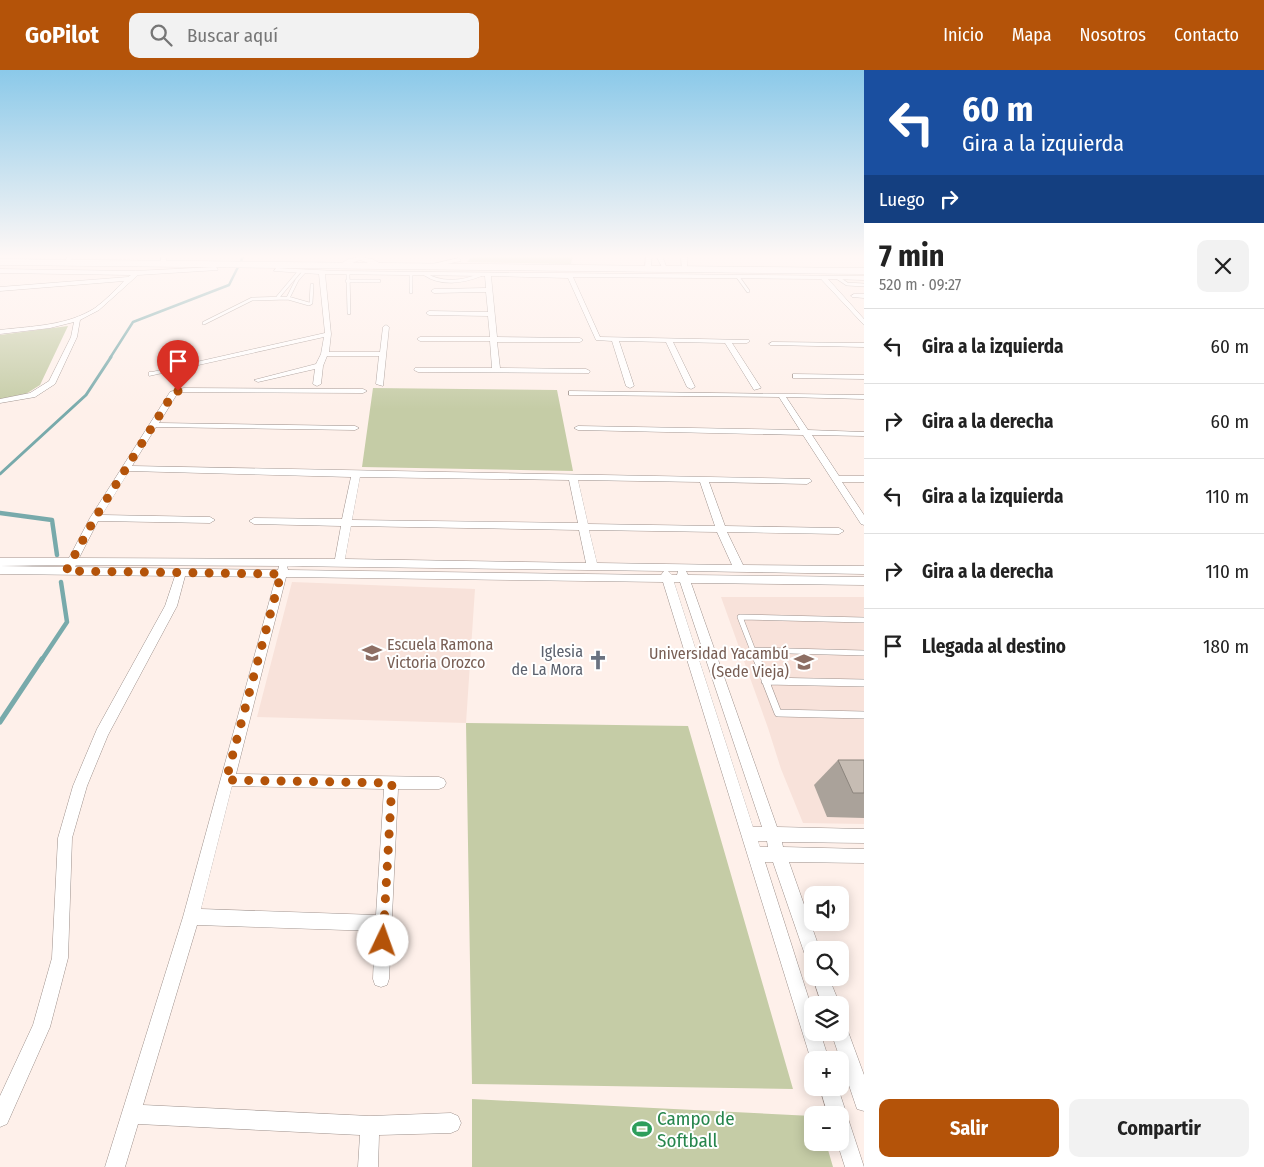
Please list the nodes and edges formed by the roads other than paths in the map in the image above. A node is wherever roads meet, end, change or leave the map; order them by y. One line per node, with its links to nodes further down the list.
1 (101, 306): 11 (street)
2 (238, 306): 12 (lane)
3 (325, 306): 16 (street)
4 (349, 306): 8 (lane)
5 (489, 306): 10 (street)
6 (583, 306): 18 (street)
7 (849, 306): 13 (street)
8 (349, 313)
9 (429, 313): 10 (street)
10 (490, 314): 19 (street)
11 (76, 320): 15 (street); 45 (street)
12 (204, 323)
13 (864, 323)
14 (386, 327): 27 (street)
15 (0, 332)
16 (328, 334): 26 (street); 32 (street)
17 (420, 339): 19 (street)
18 (615, 339): 21 (street); 38 (street)
19 (494, 340): 20 (street); 29 (street)
20 (580, 340)
21 (669, 340): 22 (street); 39 (street)
22 (727, 341): 23 (street); 40 (street)
23 (747, 341)
24 (772, 344): 25 (street)
25 (864, 345)
26 (326, 354): 27 (street); 28 (street)
27 (383, 354): 37 (street)
28 (319, 366): 35 (street); 36 (street)
29 (496, 369): 30 (street); 31 (street)
30 (418, 370)
31 (586, 371)
32 (152, 374)
33 (796, 376): 34 (street)
34 (864, 377)
35 (258, 380)
36 (317, 384)
37 (380, 384)
38 (630, 386)
39 (691, 387)
40 (757, 388)
41 (363, 391): 46 (street)
42 (572, 393): 43 (street)
43 (781, 395): 44 (street); 49 (street)
44 (864, 396)
45 (0, 401)
46 (153, 425): 47 (street); 51 (street)
47 (355, 428)
48 (578, 428): 49 (street)
49 (804, 433): 50 (street); 55 (street)
50 (864, 434)
51 (126, 468): 52 (street); 58 (street)
52 (356, 474): 53 (street); 61 (street)
53 (573, 477): 54 (street); 63 (street)
54 (703, 479): 57 (street); 64 (street)
55 (836, 479): 56 (street); 62 (street)
56 (864, 480)
57 (807, 481)
58 (95, 518): 59 (street); 69 (street)
59 (210, 520)
60 (254, 521): 61 (street)
61 (346, 522): 63 (street); 67 (street)
62 (864, 522)
63 (584, 526): 64 (street); 68 (street)
64 (721, 529): 65 (street); 71 (street)
65 (839, 531)
66 (0, 562): 69 (street)
67 (338, 562): 68 (street); 70 (street)
68 (592, 565): 75 (street)
69 (69, 567): 70 (street); 72 (street); 74 (street)
70 (283, 568): 74 (street); 75 (street); 84 (street)
71 (739, 568): 73 (street); 76 (street)
72 (0, 570)
73 (864, 570)
74 (180, 573): 101 (street)
75 (666, 574): 76 (street); 87 (street)
76 (682, 574): 77 (street); 88 (street)
77 (864, 581)
78 (864, 620): 79 (lane)
79 (753, 650): 80 (lane); 81 (lane)
80 (864, 653)
81 (765, 681): 82 (lane); 83 (lane)
82 (864, 683)
83 (864, 715)
84 (226, 780): 85 (street); 93 (street)
85 (392, 783): 86 (street); 94 (street)
86 (440, 783)
87 (748, 834): 88 (street); 90 (street)
88 (772, 834): 89 (street); 91 (street)
89 (864, 836)
90 (755, 854): 91 (street); 98 (street)
91 (779, 855): 92 (street); 95 (street)
92 (864, 856)
93 (191, 917): 94 (street); 100 (street)
94 (384, 923): 96 (street)
95 (808, 941)
96 (381, 979)
97 (843, 1041): 99 (street)
98 (817, 1051)
99 (864, 1102)
100 (132, 1114): 103 (street); 105 (street)
101 (0, 1117)
102 (451, 1123): 103 (street)
103 (370, 1126): 106 (street)
104 (849, 1149): 107 (street)
105 (115, 1167)
106 (368, 1167)
107 (855, 1167)

